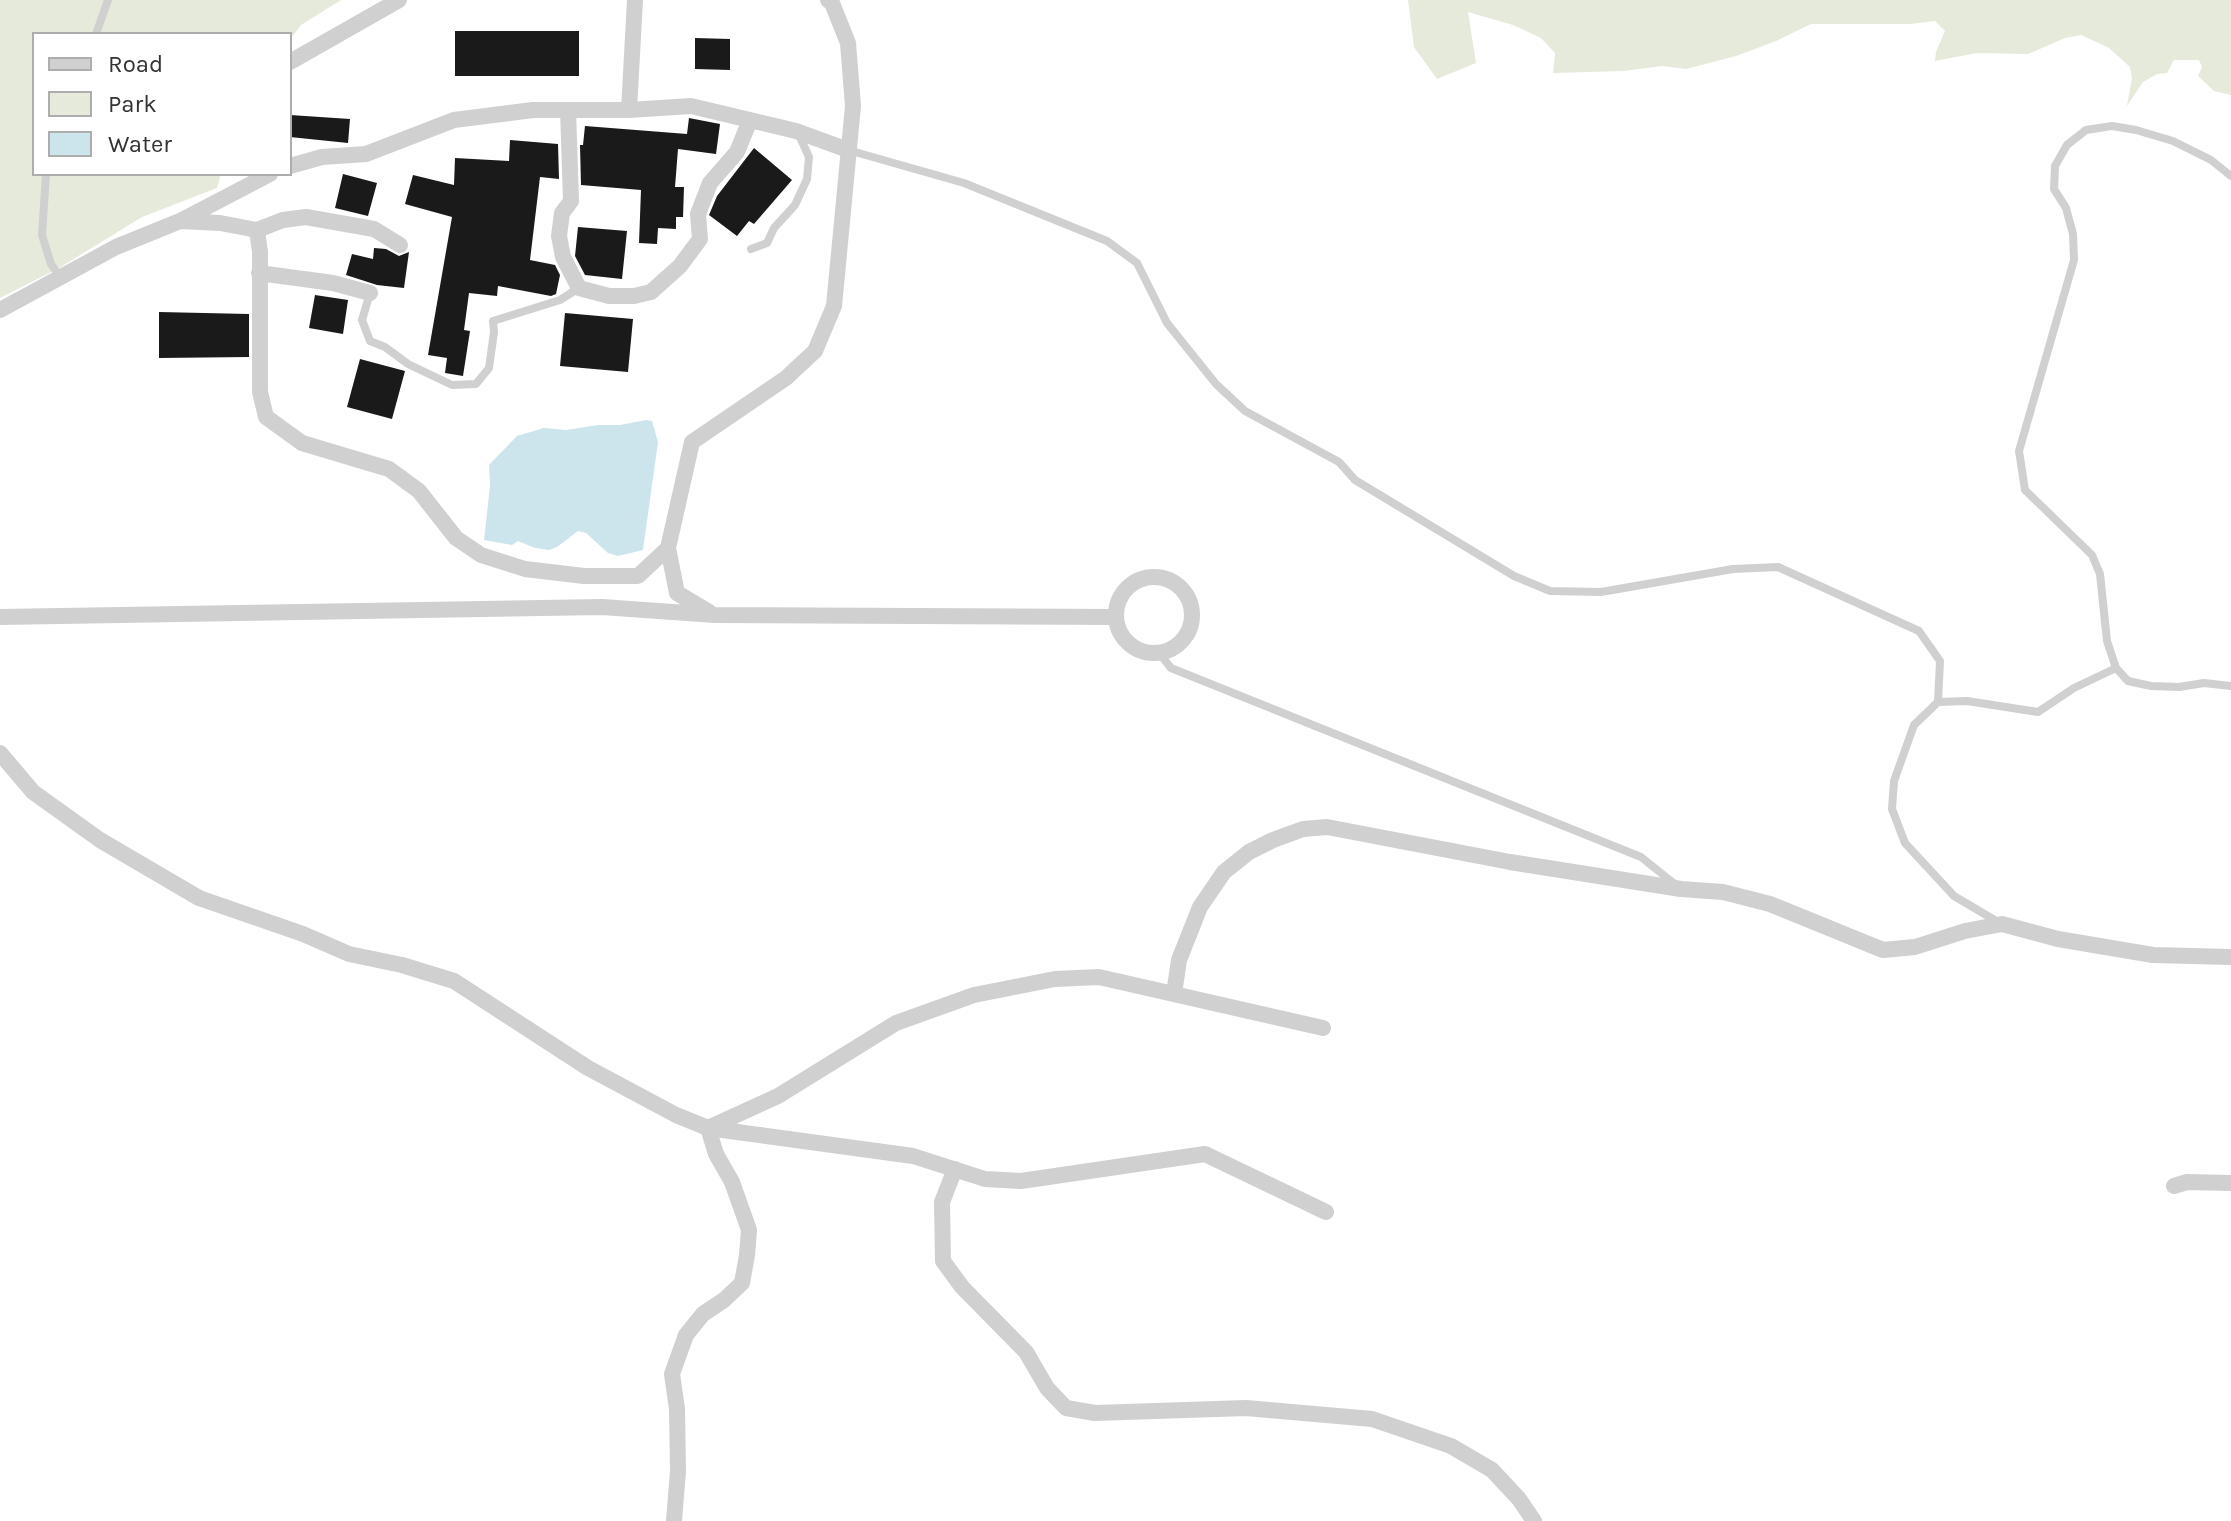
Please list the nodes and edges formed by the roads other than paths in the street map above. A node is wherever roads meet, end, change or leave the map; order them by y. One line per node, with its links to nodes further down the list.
1 (108, 0): 5 (lane)
2 (399, 0): 6 (street)
3 (635, 0): 8 (street)
4 (828, 0): 11 (street)
5 (97, 32)
6 (292, 61)
7 (568, 110): 8 (street); 12 (street); 22 (street)
8 (629, 110): 9 (street)
9 (750, 120): 10 (street); 22 (street)
10 (796, 131): 11 (street); 19 (lane)
11 (848, 150): 25 (street); 32 (lane)
12 (292, 165)
13 (46, 176): 21 (lane)
14 (2231, 176): 30 (lane)
15 (249, 178): 16 (street)
16 (180, 221): 17 (street); 21 (street)
17 (257, 230): 18 (street); 20 (street)
18 (400, 245)
19 (751, 249)
20 (259, 273): 23 (street); 25 (street)
21 (62, 278): 24 (street)
22 (579, 288): 23 (lane)
23 (370, 293)
24 (0, 310)
25 (668, 548): 26 (street)
26 (715, 615): 27 (street); 28 (street)
27 (0, 617)
28 (1116, 617): 29 (street); 29 (street)
29 (1159, 653): 34 (lane)
30 (2116, 668): 31 (lane); 32 (lane)
31 (2231, 686)
32 (1938, 702): 35 (lane)
33 (0, 753): 39 (street)
34 (1681, 889): 35 (street); 37 (street)
35 (2002, 924): 36 (street)
36 (2231, 957)
37 (1174, 994): 38 (street); 39 (street)
38 (1323, 1028)
39 (708, 1128): 40 (street); 44 (street)
40 (955, 1169): 43 (street); 45 (street)
41 (2231, 1183): 42 (street)
42 (2174, 1186)
43 (1326, 1212)
44 (674, 1521)
45 (1534, 1521)

